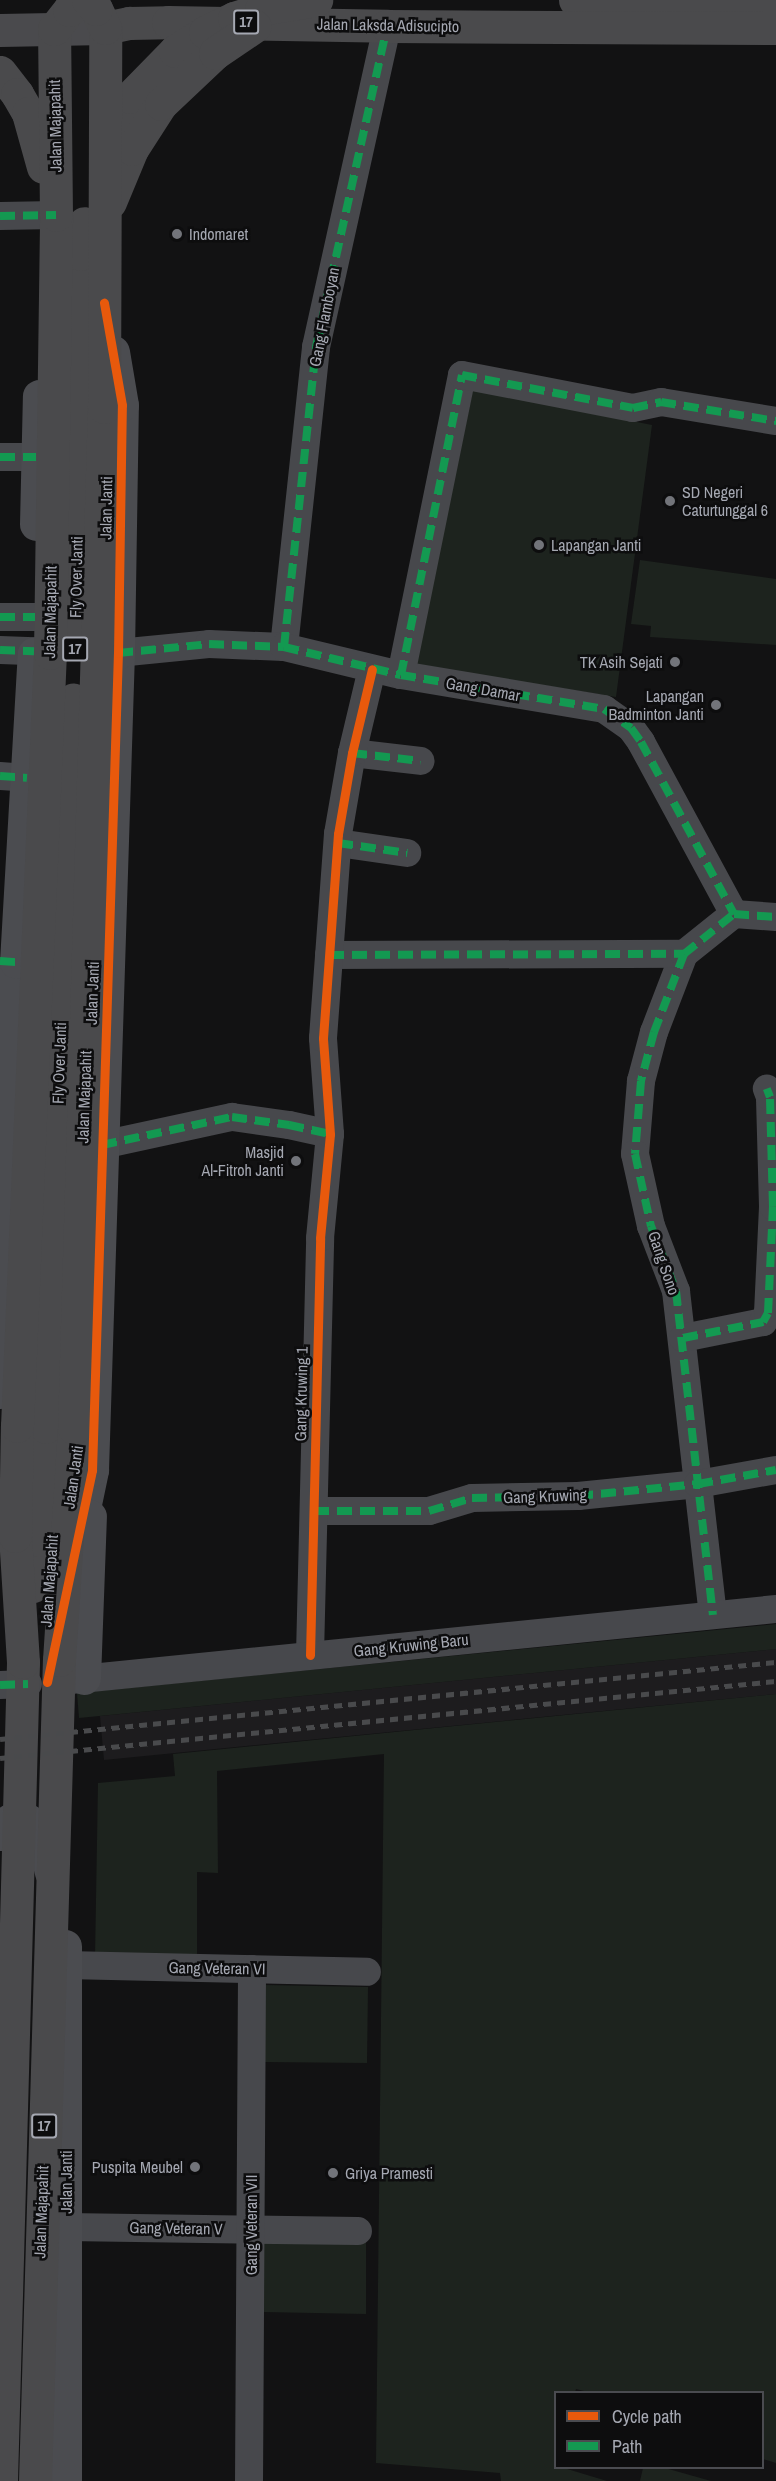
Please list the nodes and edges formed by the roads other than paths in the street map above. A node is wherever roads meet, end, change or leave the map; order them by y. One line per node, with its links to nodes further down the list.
1 (82, 0): 11 (highway)
2 (88, 0): 9 (highway)
3 (316, 0): 48 (highway, Fly Over Janti / 17)
4 (428, 0): 6 (highway)
5 (776, 1): 6 (highway, 17)
6 (579, 14): 8 (highway, Jalan Laksda Adisucipto / 17); 10 (highway, Jalan Laksda Adisucipto / 17)
7 (261, 22): 8 (highway, Jalan Laksda Adisucipto / 17); 9 (highway, Jalan Laksda Adisucipto / 17); 16 (highway, 17)
8 (387, 26): 24 (street, Gang Flamboyan)
9 (105, 28): 11 (main road, Jalan Laksda Adisucipto / 17); 16 (highway, 17)
10 (776, 28)
11 (54, 29): 12 (main road, Jalan Laksda Adisucipto); 14 (highway, Jalan Majapahit / 17)
12 (0, 30)
13 (0, 72): 14 (highway)
14 (56, 215): 15 (street); 18 (highway, Jalan Majapahit / 17)
15 (0, 216)
16 (104, 216): 17 (highway, Jalan Majapahit / 17)
17 (104, 303): 27 (street, Jalan Janti); 71 (highway, Jalan Majapahit / 17)
18 (54, 306): 21 (street); 58 (highway, Jalan Majapahit / 17)
19 (776, 421): 29 (street)
20 (0, 457): 21 (street)
21 (36, 457): 23 (street)
22 (0, 617): 23 (street)
23 (35, 617): 26 (street)
24 (284, 647): 27 (street, Gang Damar); 28 (street, Gang Damar)
25 (0, 650): 26 (street)
26 (34, 651): 32 (street)
27 (118, 653): 36 (street, Jalan Janti)
28 (372, 669): 29 (street, Gang Damar); 30 (street, Gang Kruwing 1)
29 (400, 675): 37 (street, Gang Damar)
30 (352, 753): 31 (street); 33 (street, Gang Kruwing 1)
31 (421, 761)
32 (14, 777): 35 (street)
33 (338, 843): 34 (street); 40 (street, Gang Kruwing 1)
34 (407, 853)
35 (22, 872): 36 (street); 41 (street)
36 (111, 876): 44 (street, Jalan Janti)
37 (734, 914): 38 (street); 39 (street)
38 (776, 917)
39 (684, 954): 40 (street); 46 (street, Gang Sono)
40 (329, 955): 43 (street, Gang Kruwing 1)
41 (8, 961): 45 (street)
42 (767, 1089): 46 (street)
43 (330, 1134): 44 (street); 54 (street, Gang Kruwing 1)
44 (102, 1146): 49 (street, Jalan Janti)
45 (4, 1152): 47 (street)
46 (683, 1338): 52 (street, Gang Sono)
47 (0, 1392)
48 (45, 1427): 58 (highway, Jalan Majapahit / 17)
49 (92, 1470): 51 (street); 58 (street, Jalan Janti); 59 (street)
50 (776, 1470): 52 (street, Gang Kruwing)
51 (0, 1476)
52 (698, 1484): 54 (street, Gang Kruwing); 56 (street, Gang Sono)
53 (0, 1486): 58 (street)
54 (314, 1510): 57 (street, Gang Kruwing 1)
55 (776, 1609): 56 (street, Gang Kruwing Baru)
56 (713, 1615): 57 (street, Gang Kruwing Baru)
57 (310, 1655): 59 (street, Gang Kruwing Baru)
58 (25, 1678): 59 (street, Gang Kruwing Baru); 70 (highway, Jalan Majapahit / 17)
59 (84, 1678)
60 (0, 1834): 62 (street, Jalan Janti)
61 (0, 1944): 62 (street)
62 (66, 1965): 63 (street, Gang Veteran VI); 65 (street, Jalan Janti)
63 (252, 1969): 64 (street, Gang Veteran VI); 66 (street, Gang Veteran VII)
64 (368, 1972)
65 (66, 2227): 66 (street, Gang Veteran V); 69 (street, Jalan Janti)
66 (251, 2230): 67 (street, Gang Veteran V); 72 (street, Gang Veteran VII)
67 (358, 2231)
68 (0, 2461): 69 (street)
69 (65, 2471)
70 (1, 2481)
71 (35, 2481)
72 (249, 2481)

